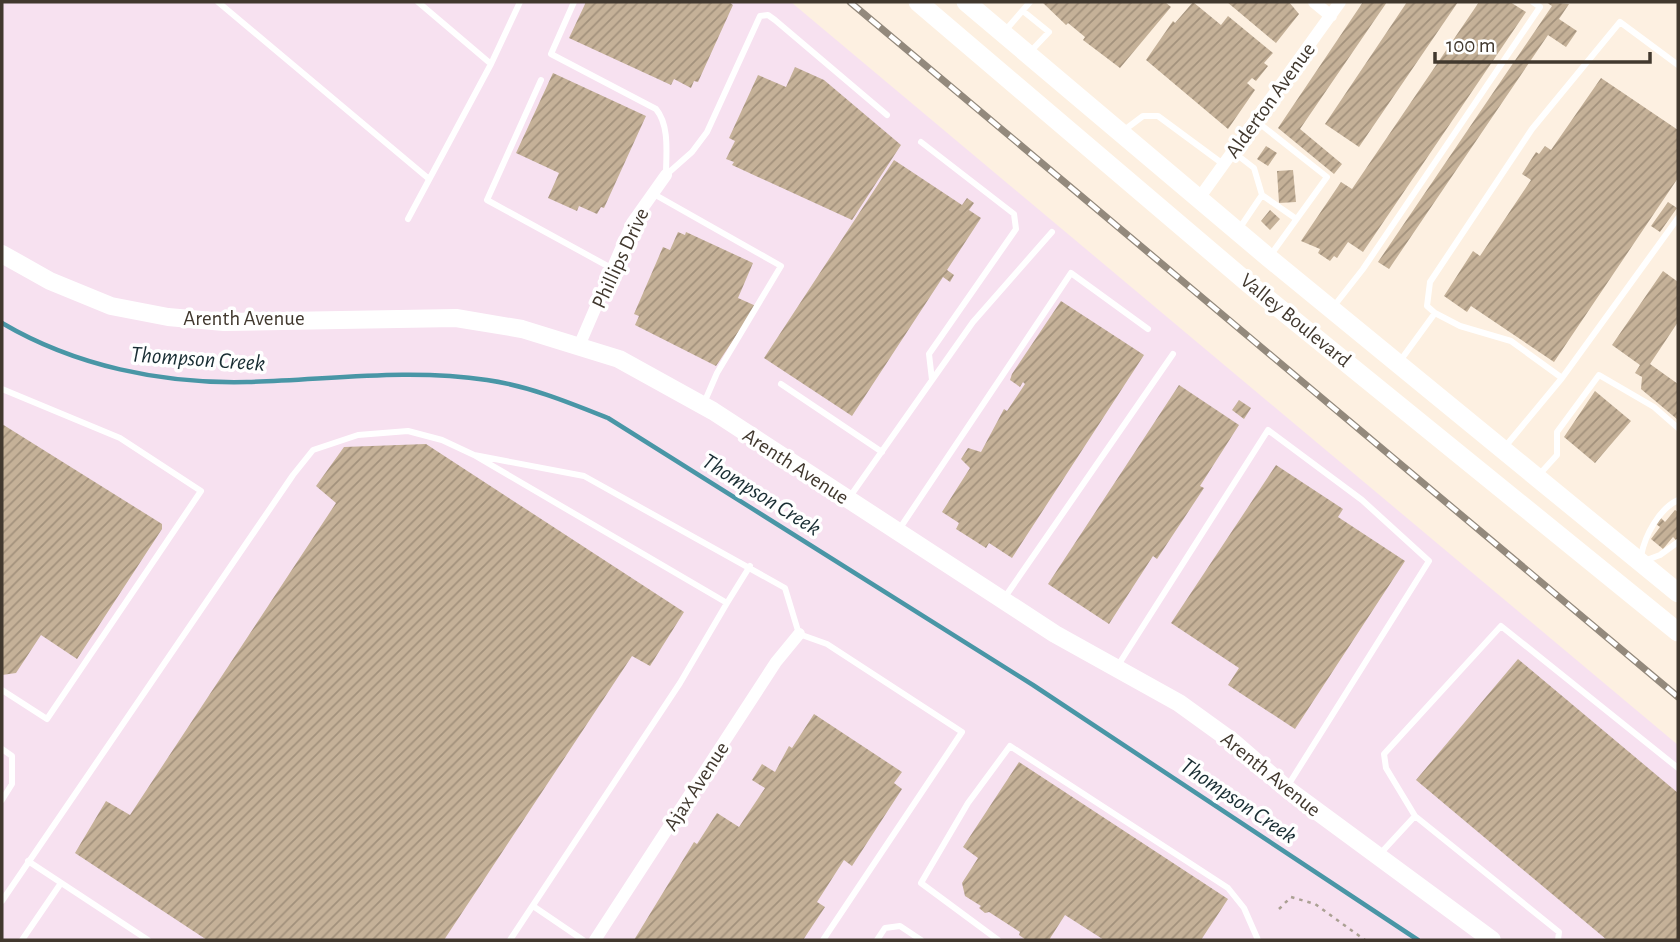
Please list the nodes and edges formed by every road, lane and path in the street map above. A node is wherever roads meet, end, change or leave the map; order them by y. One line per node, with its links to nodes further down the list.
1 (218, 2): 25 (lane)
2 (418, 2): 15 (lane)
3 (520, 2): 15 (lane)
4 (574, 2): 24 (lane)
5 (918, 2): 32 (main road, Valley Boulevard)
6 (966, 2): 13 (main road, Valley Boulevard)
7 (1030, 2): 11 (lane)
8 (1314, 2): 12 (street)
9 (1340, 2): 12 (street, Alderton Avenue)
10 (1533, 2): 38 (lane)
11 (1023, 11): 13 (lane); 14 (lane)
12 (1331, 16): 19 (street, Alderton Avenue)
13 (1003, 33): 14 (main road, Valley Boulevard)
14 (1027, 55): 20 (main road, Valley Boulevard)
15 (491, 64): 25 (lane)
16 (1678, 65): 39 (lane)
17 (541, 80): 37 (lane)
18 (887, 114): 24 (lane)
19 (1255, 121): 22 (street, Alderton Avenue); 29 (lane)
20 (1122, 132): 23 (lane); 28 (main road, Valley Boulevard)
21 (921, 142): 45 (lane)
22 (1233, 151): 23 (street, Alderton Avenue); 27 (lane)
23 (1223, 164): 28 (street, Alderton Avenue)
24 (667, 175): 26 (street, Phillips Drive)
25 (429, 179): 31 (lane)
26 (652, 193): 37 (street, Phillips Drive); 48 (lane)
27 (1262, 195): 29 (lane); 33 (lane)
28 (1200, 197): 32 (main road); 33 (main road, Valley Boulevard)
29 (1295, 218): 36 (lane)
30 (1678, 218): 44 (lane)
31 (408, 219)
32 (1180, 222): 63 (main road, Valley Boulevard)
33 (1238, 230): 36 (main road, Valley Boulevard)
34 (1052, 232): 45 (lane)
35 (2, 254): 41 (street, Arenth Avenue)
36 (1269, 258): 38 (main road, Valley Boulevard)
37 (613, 268): 41 (street, Phillips Drive)
38 (1332, 308): 43 (main road, Valley Boulevard)
39 (1435, 313): 43 (lane); 44 (lane)
40 (1148, 329): 56 (lane)
41 (579, 346): 48 (street, Arenth Avenue)
42 (1172, 354): 61 (lane)
43 (1399, 362): 50 (main road, Valley Boulevard)
44 (1562, 378): 50 (lane)
45 (932, 380): 51 (lane)
46 (781, 384): 51 (lane)
47 (2, 389): 66 (lane)
48 (703, 405): 54 (street, Arenth Avenue)
49 (1678, 428): 53 (lane)
50 (1503, 450): 53 (main road, Valley Boulevard)
51 (882, 452): 54 (lane)
52 (474, 455): 59 (lane); 62 (lane); 73 (lane)
53 (1537, 478): 58 (main road, Valley Boulevard)
54 (848, 500): 56 (street, Arenth Avenue)
55 (1678, 500): 58 (lane)
56 (897, 532): 61 (street, Arenth Avenue)
57 (1678, 542): 58 (lane)
58 (1640, 562): 60 (main road, Valley Boulevard)
59 (750, 566): 62 (lane); 64 (lane)
60 (1678, 593)
61 (1002, 601): 65 (street, Arenth Avenue)
62 (727, 603): 76 (lane)
63 (1678, 632)
64 (799, 634): 82 (street, Ajax Avenue); 83 (lane)
65 (1116, 668): 69 (street, Arenth Avenue); 69 (lane)
66 (2, 690)
67 (2, 749): 70 (lane)
68 (1678, 768): 71 (lane)
69 (1287, 789): 72 (street, Arenth Avenue)
70 (2, 800)
71 (1415, 816): 72 (lane); 90 (lane)
72 (1378, 856): 89 (street, Arenth Avenue)
73 (29, 861): 74 (lane); 75 (lane)
74 (61, 883): 78 (lane); 79 (lane)
75 (2, 901)
76 (533, 906): 80 (lane); 81 (lane)
77 (1279, 909): 88 (path)
78 (22, 940)
79 (148, 940)
80 (510, 940)
81 (583, 940)
82 (595, 940)
83 (823, 940)
84 (877, 940): 85 (lane)
85 (920, 940)
86 (998, 940): 87 (lane)
87 (1258, 940)
88 (1366, 940)
89 (1492, 940)
90 (1558, 940)

